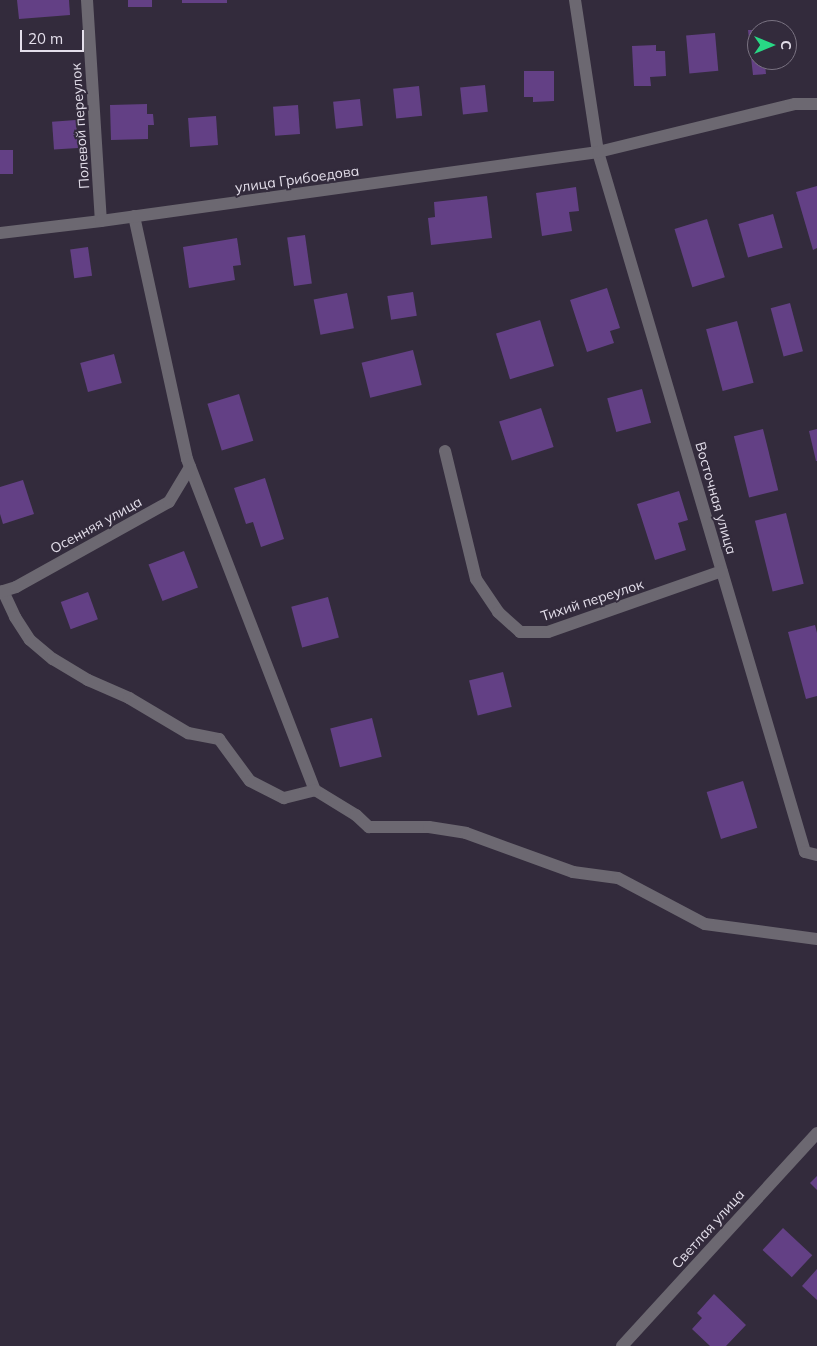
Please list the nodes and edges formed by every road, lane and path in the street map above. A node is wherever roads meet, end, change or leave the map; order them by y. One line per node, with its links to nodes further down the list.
1 (87, 0): 6 (street, Полевой переулок)
2 (576, 0): 4 (street, Восточная улица)
3 (817, 104): 4 (street, улица Грибоедова)
4 (598, 152): 5 (street, улица Грибоедова); 10 (street, Восточная улица)
5 (134, 216): 6 (street, улица Грибоедова); 9 (street)
6 (101, 221): 7 (street, улица Грибоедова)
7 (0, 233)
8 (444, 451): 10 (street, Тихий переулок)
9 (190, 467): 11 (street, Осенняя улица); 12 (street)
10 (722, 571): 13 (street, Восточная улица)
11 (2, 591): 12 (street)
12 (315, 790): 14 (street)
13 (811, 854)
14 (817, 939)
15 (817, 1133): 16 (street, Светлая улица)
16 (622, 1346)

